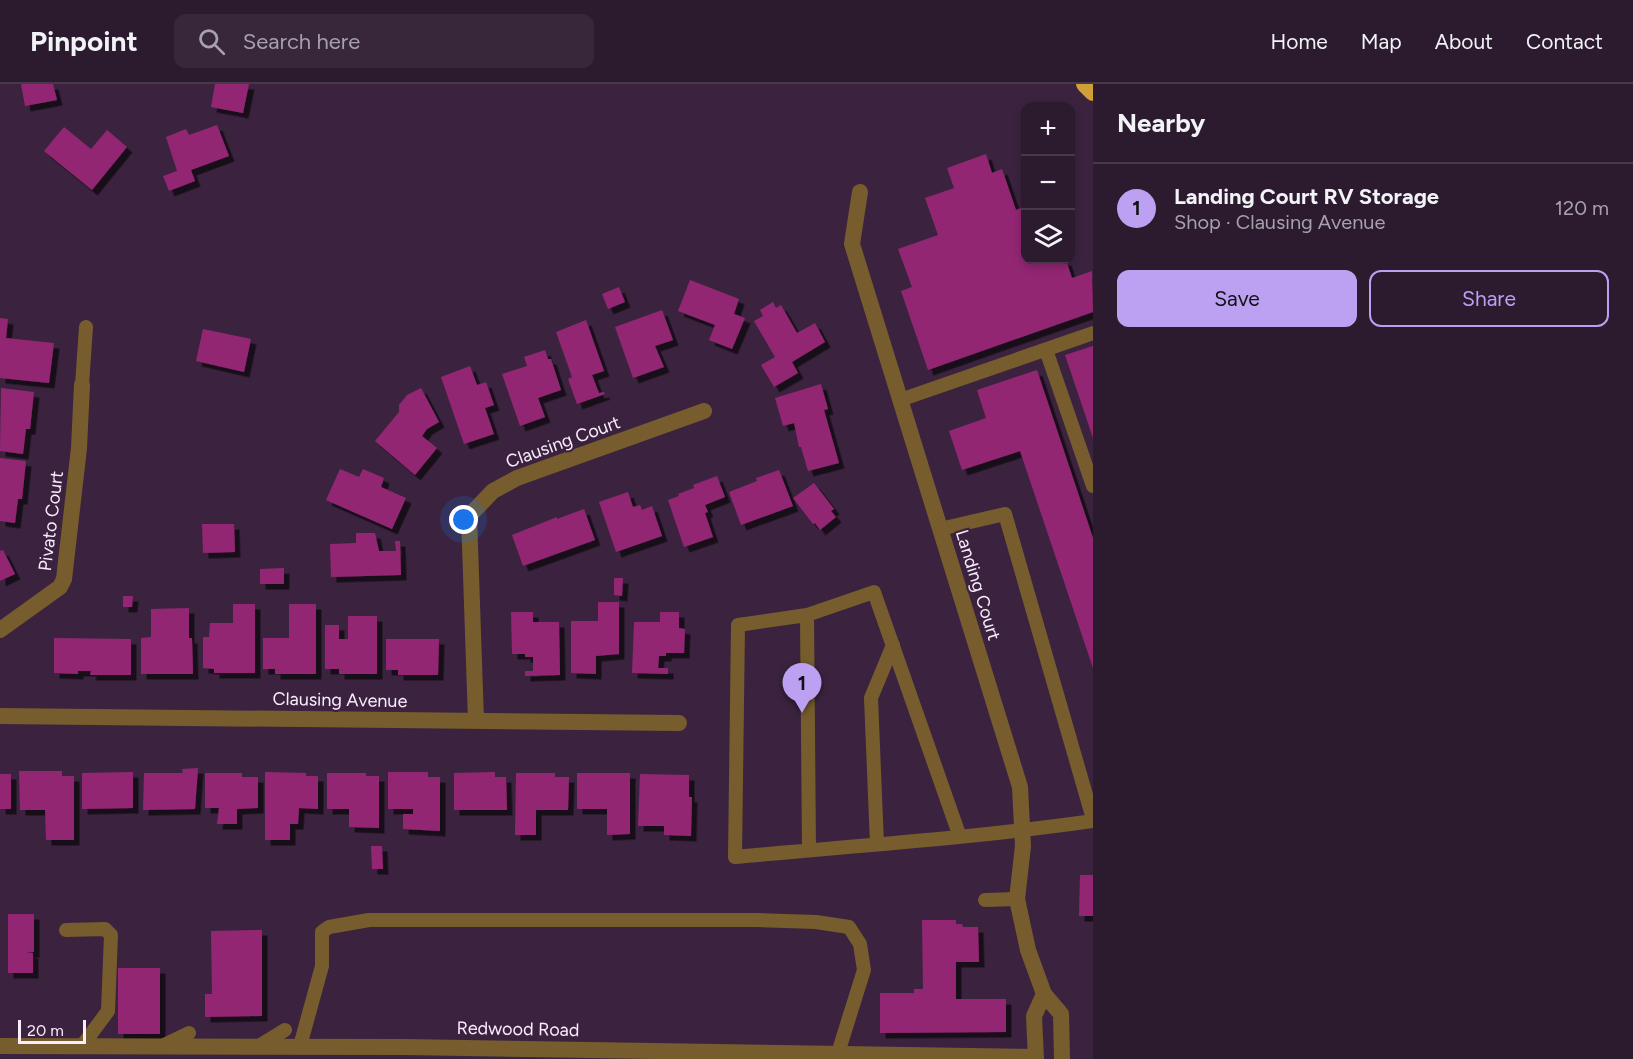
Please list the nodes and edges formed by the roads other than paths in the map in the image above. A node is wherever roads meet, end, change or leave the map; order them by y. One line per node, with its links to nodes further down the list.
1 (1085, 84): 2 (highway)
2 (1093, 92)
3 (860, 192): 8 (street, Landing Court)
4 (86, 327): 7 (lane)
5 (1093, 333): 6 (lane)
6 (1046, 350): 8 (lane); 10 (lane)
7 (82, 385): 13 (street, Pivato Court)
8 (900, 400): 11 (street, Landing Court)
9 (704, 411): 16 (street, Clausing Court)
10 (1093, 486)
11 (940, 529): 18 (lane); 19 (street, Landing Court)
12 (807, 615): 14 (lane); 22 (lane); 22 (lane)
13 (0, 630)
14 (893, 645): 20 (lane); 21 (lane)
15 (0, 716): 16 (street, Clausing Avenue)
16 (476, 721): 17 (street, Clausing Avenue)
17 (679, 723)
18 (1093, 820): 19 (lane)
19 (1022, 831): 20 (lane); 23 (street, Landing Court)
20 (960, 837): 21 (lane)
21 (877, 844): 22 (lane)
22 (809, 850)
23 (1017, 899): 24 (lane); 26 (street, Landing Court)
24 (985, 900)
25 (66, 930): 30 (lane)
26 (1044, 994): 35 (street); 36 (street, Landing Court)
27 (285, 1030): 32 (lane)
28 (189, 1034): 31 (lane)
29 (0, 1046): 30 (street, Redwood Road)
30 (82, 1046): 31 (street, Redwood Road)
31 (162, 1046): 32 (street, Redwood Road)
32 (259, 1046): 33 (street, Redwood Road)
33 (300, 1046): 34 (street, Redwood Road); 34 (lane)
34 (838, 1053): 35 (street, Redwood Road)
35 (1036, 1058)
36 (1062, 1059)

